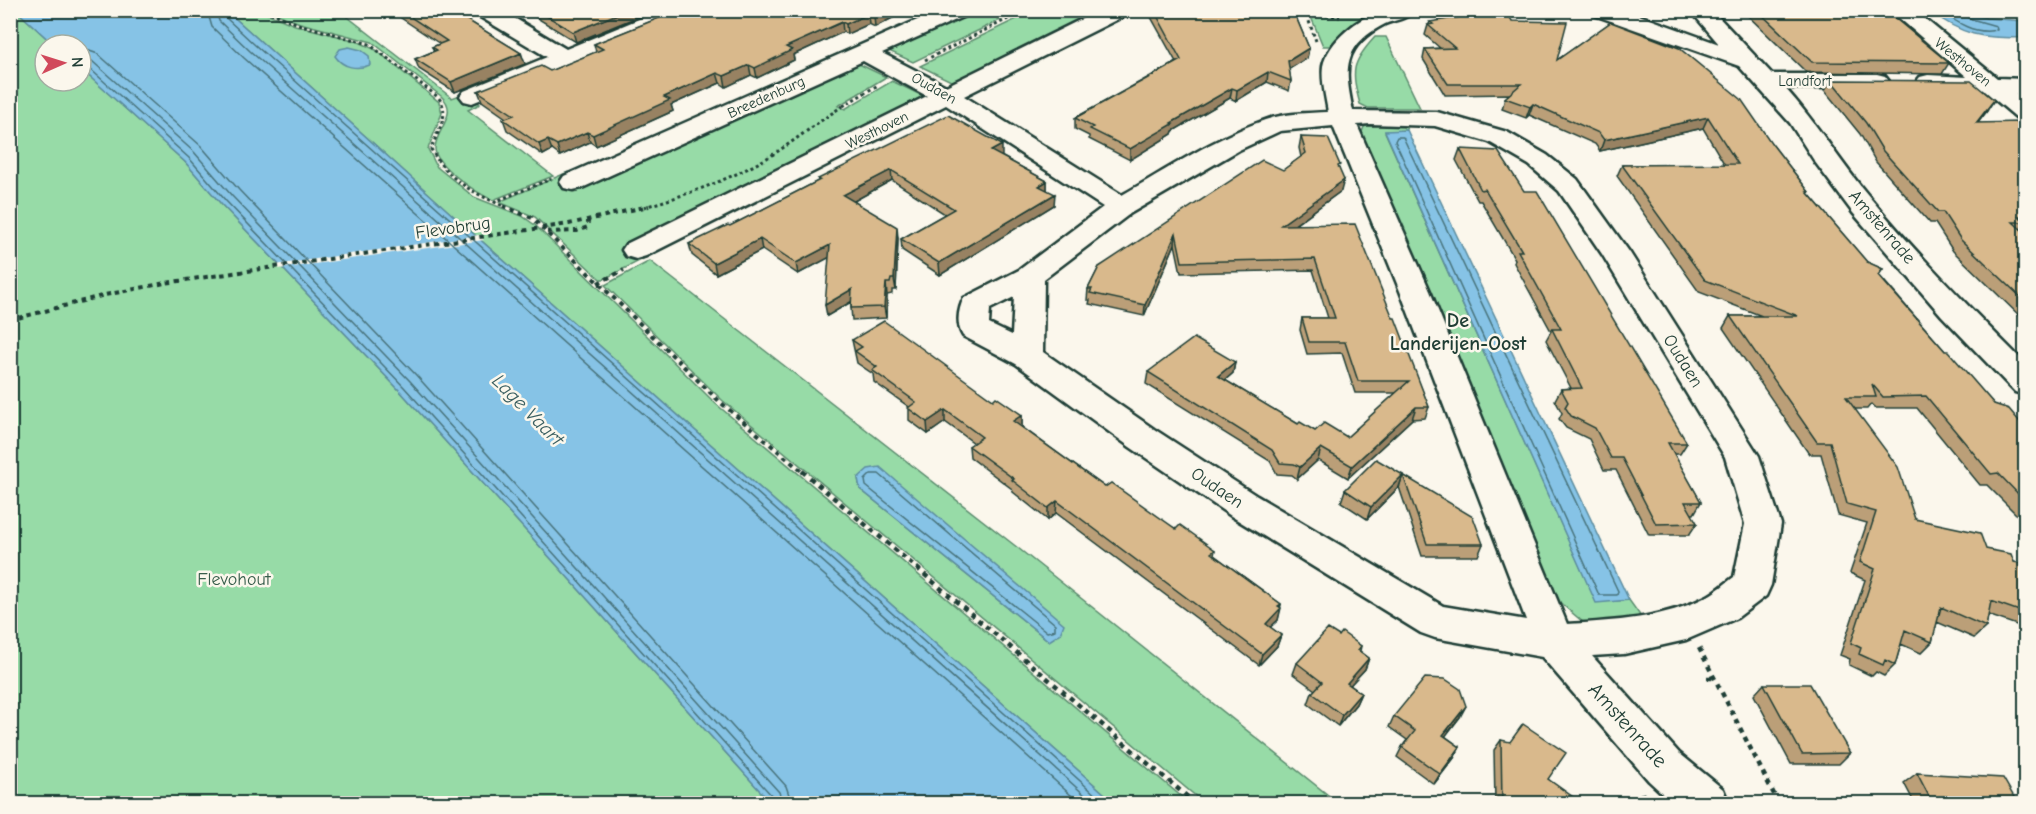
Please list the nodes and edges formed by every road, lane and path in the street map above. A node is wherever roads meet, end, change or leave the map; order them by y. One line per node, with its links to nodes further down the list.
1 (276, 10): 11 (path)
2 (485, 10): 13 (street)
3 (681, 10): 13 (street)
4 (959, 10): 12 (street, Breedenburg)
5 (1026, 10): 14 (path)
6 (1118, 10): 19 (street, Westhoven)
7 (1404, 10): 22 (street)
8 (1602, 10): 15 (street, Amstenrade)
9 (1700, 10): 15 (street, Amstenrade)
10 (1900, 10): 17 (street, Westhoven)
11 (267, 12): 24 (path)
12 (865, 53): 19 (street, Oudaen); 23 (street, Breedenburg)
13 (565, 58): 20 (street)
14 (917, 64)
15 (1756, 72): 17 (street, Landfort); 32 (street, Amstenrade)
16 (886, 81): 26 (path, Flevobrug, bridge)
17 (1988, 82): 18 (street, Landfort); 21 (street, Westhoven)
18 (2025, 86)
19 (948, 95): 25 (street, Oudaen); 28 (street, Westhoven)
20 (472, 96)
21 (2025, 113)
22 (1342, 119): 25 (street, Oudaen); 33 (street, Oudaen); 34 (street)
23 (569, 177): 24 (path)
24 (493, 202): 27 (path)
25 (1121, 207): 29 (street, Oudaen)
26 (589, 222): 27 (path); 30 (path, Flevobrug, bridge)
27 (547, 232): 39 (path)
28 (636, 250)
29 (1029, 276): 31 (street); 31 (street, Oudaen)
30 (10, 320)
31 (1027, 356): 34 (street, Oudaen)
32 (2025, 384)
33 (1686, 623): 34 (street, Oudaen); 36 (path)
34 (1554, 642): 40 (street, Amstenrade)
35 (1707, 678): 36 (path)
36 (1715, 678): 38 (path)
37 (1770, 803): 38 (path)
38 (1779, 803)
39 (1196, 804)
40 (1707, 804)

